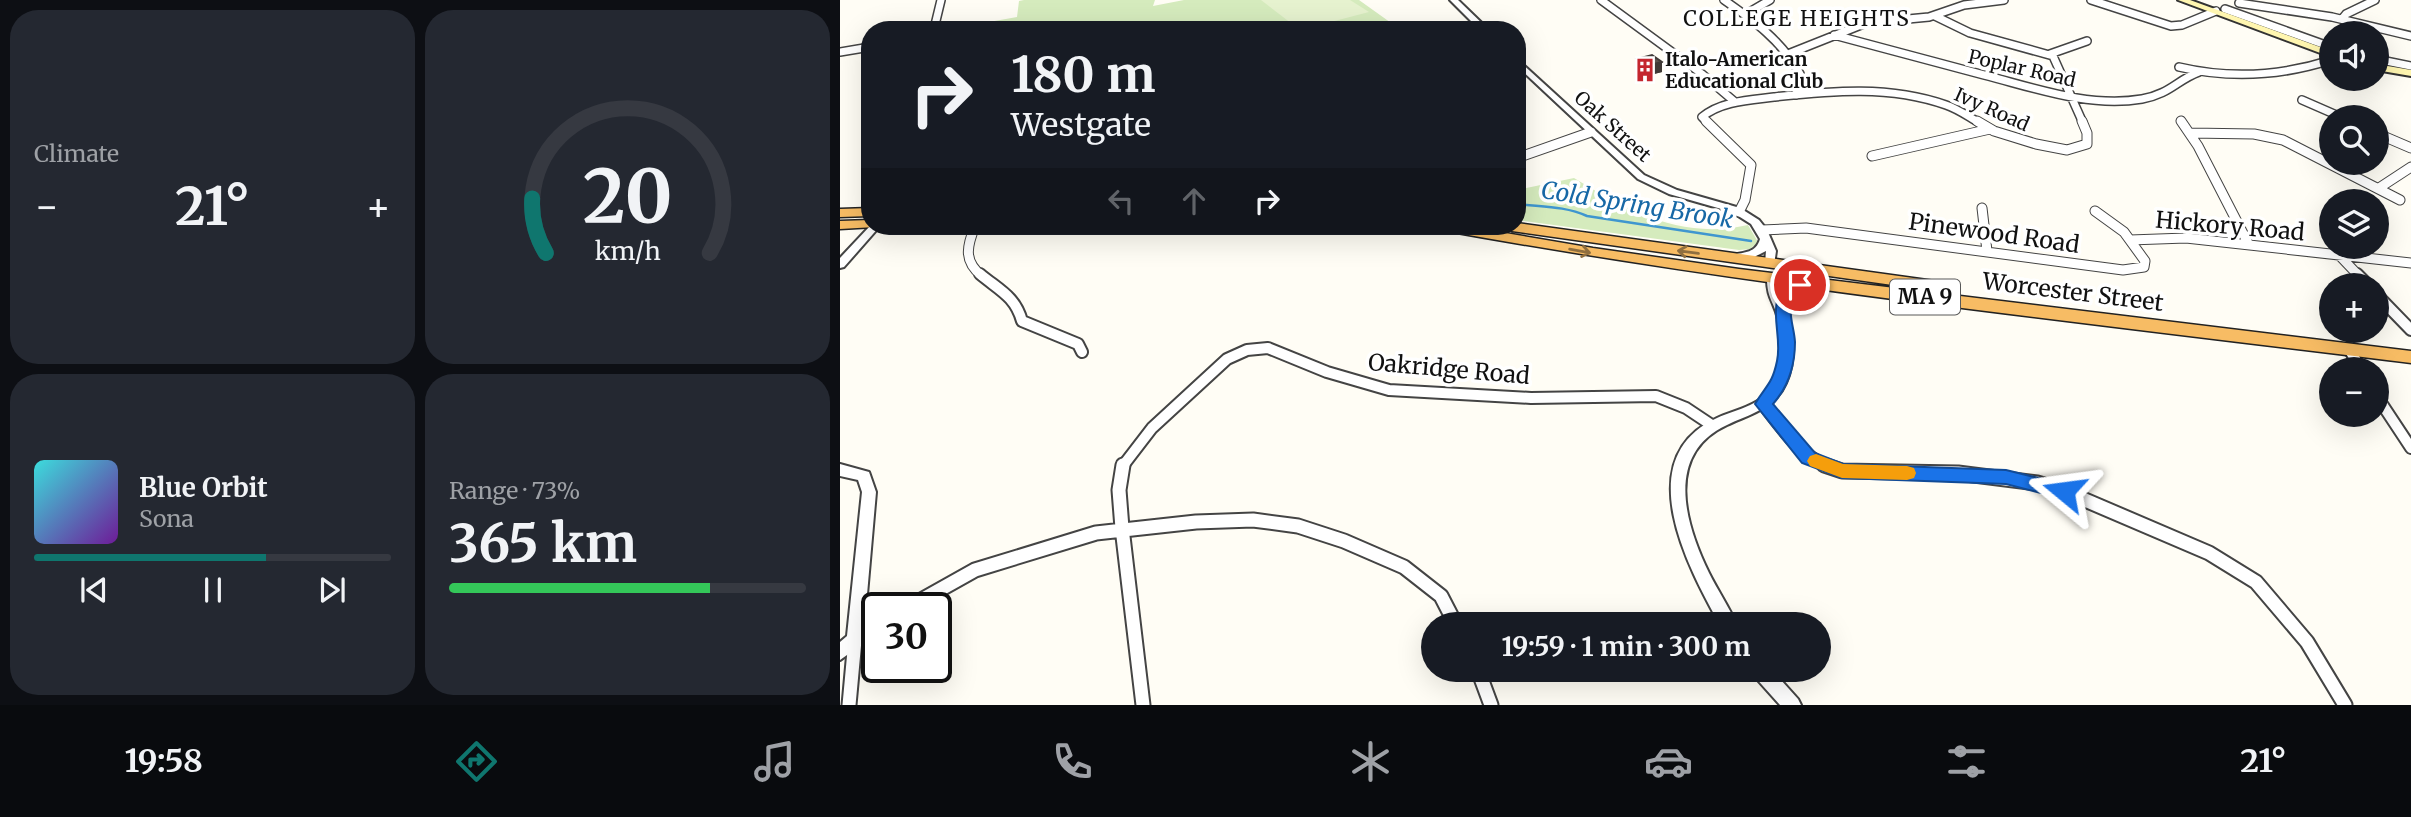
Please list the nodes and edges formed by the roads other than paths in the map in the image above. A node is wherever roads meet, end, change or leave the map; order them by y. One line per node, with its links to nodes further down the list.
1 (941, 0): 15 (street)
2 (1454, 0): 16 (street)
3 (1601, 0): 37 (street)
4 (1724, 0): 12 (street)
5 (1770, 0): 12 (street)
6 (2004, 0): 13 (street)
7 (2091, 0): 11 (street)
8 (2182, 0): 11 (main road)
9 (2375, 0): 14 (street)
10 (2241, 1): 11 (street); 14 (street)
11 (2220, 11): 20 (street); 22 (main road)
12 (1746, 15): 24 (street)
13 (1935, 16): 17 (street); 25 (street)
14 (2342, 19): 18 (street)
15 (936, 21)
16 (1476, 21)
17 (1834, 35): 24 (street); 35 (street, Poplar Road)
18 (2411, 36)
19 (2087, 41): 25 (street)
20 (2319, 43)
21 (861, 48): 23 (street)
22 (2319, 49)
23 (840, 52)
24 (1788, 54): 34 (street)
25 (2050, 54): 35 (street, Ivy Road)
26 (2389, 62): 28 (street)
27 (2319, 63): 32 (street)
28 (2411, 66)
29 (2179, 67): 32 (street)
30 (2389, 69): 33 (main road)
31 (1526, 70): 41 (street, Oak Street)
32 (2199, 72): 35 (street, Poplar Road)
33 (2411, 73)
34 (1796, 95): 37 (street, Ivy Road); 40 (street, Ivy Road)
35 (2071, 97): 40 (street, Ivy Road)
36 (2302, 100): 38 (street)
37 (1735, 102): 52 (street, Ivy Road)
38 (2319, 107)
39 (2181, 121): 42 (street)
40 (1990, 129): 46 (street)
41 (1591, 132): 45 (street); 52 (street, Oak Street)
42 (2191, 133): 48 (street); 62 (street)
43 (2389, 139): 44 (street)
44 (2411, 148)
45 (1526, 155)
46 (1872, 156)
47 (2411, 167): 48 (street)
48 (2379, 188): 49 (street)
49 (2400, 200)
50 (1982, 208): 63 (street)
51 (2095, 211): 61 (street, Pinewood Road)
52 (1739, 212): 60 (street, Oak Street)
53 (861, 214): 54 (highway)
54 (840, 217): 55 (highway)
55 (861, 222)
56 (1526, 230): 68 (highway, Worcester Street / MA 9, one-way to 56)
57 (867, 235): 69 (street)
58 (971, 235): 78 (street)
59 (1491, 235): 68 (highway, Worcester Street / MA 9, one-way to 68)
60 (1763, 235): 63 (street, Pinewood Road); 68 (street); 70 (street)
61 (2130, 240): 62 (street, Hickory Road); 63 (street, Pinewood Road)
62 (2249, 245): 64 (street, Hickory Road)
63 (1987, 251)
64 (2319, 253)
65 (2343, 259): 71 (street)
66 (2375, 259): 67 (street, Hickory Road)
67 (2411, 263)
68 (1725, 264): 70 (highway, Worcester Street / MA 9)
69 (840, 265)
70 (1772, 270): 72 (highway, Worcester Street / MA 9); 74 (street)
71 (2356, 273)
72 (1821, 277): 74 (street); 76 (highway, Worcester Street / MA 9); 77 (highway, Worcester Street / MA 9)
73 (2389, 307): 75 (street)
74 (1783, 314): 81 (street)
75 (2411, 330)
76 (2411, 347)
77 (2349, 349): 79 (street); 80 (highway, Worcester Street / MA 9)
78 (1083, 352)
79 (2354, 357)
80 (2411, 357)
81 (1763, 404): 83 (street); 99 (street)
82 (2389, 415): 84 (street)
83 (1713, 426): 86 (street, Oakridge Road); 89 (street)
84 (2411, 448)
85 (840, 470): 91 (street)
86 (1122, 528): 87 (street); 88 (street); 96 (street, Oakridge Road)
87 (936, 592)
88 (1449, 612)
89 (1722, 612)
90 (861, 636): 91 (street)
91 (855, 640): 92 (street); 95 (street)
92 (840, 652)
93 (1483, 682): 97 (street)
94 (1771, 682): 98 (street)
95 (849, 705)
96 (1143, 705)
97 (1492, 705)
98 (1792, 705)
99 (2345, 705)

